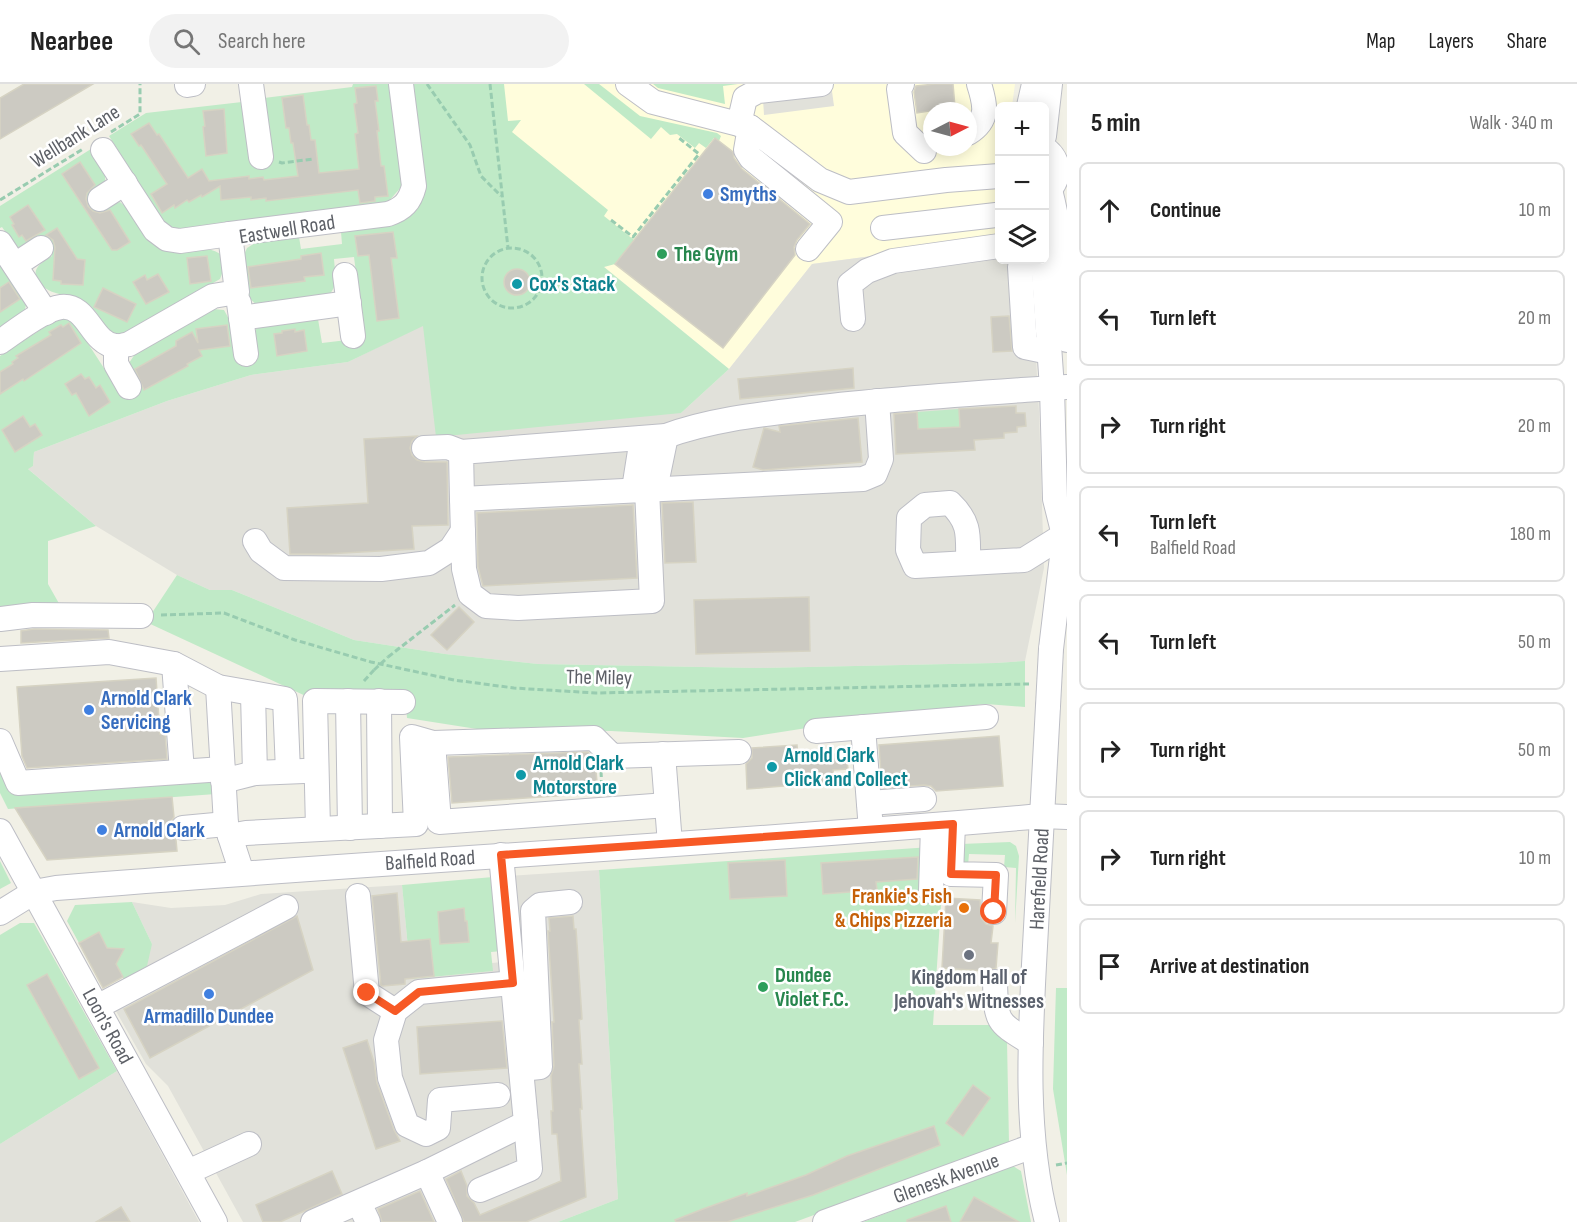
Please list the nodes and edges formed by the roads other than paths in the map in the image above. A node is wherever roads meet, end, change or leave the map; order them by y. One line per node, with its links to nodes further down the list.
1 (193, 84): 10 (street)
2 (251, 84): 19 (street)
3 (401, 84): 31 (street, Eastwell Road)
4 (628, 84): 13 (street)
5 (821, 84): 13 (street)
6 (902, 84): 16 (street)
7 (979, 84): 14 (street)
8 (1034, 84): 11 (street)
9 (1050, 84): 12 (street)
10 (187, 85)
11 (1030, 102)
12 (1048, 102)
13 (745, 125): 20 (street); 22 (street)
14 (977, 127)
15 (101, 142): 24 (street)
16 (923, 142)
17 (1049, 153): 25 (street, Harefield Road)
18 (931, 156): 23 (street)
19 (261, 157)
20 (790, 158): 22 (street); 23 (street)
21 (995, 176): 23 (street)
22 (776, 179): 35 (street)
23 (937, 181): 29 (street)
24 (125, 183): 27 (street); 31 (street)
25 (1049, 189)
26 (1049, 197): 48 (street, Harefield Road)
27 (100, 199)
28 (995, 214): 29 (street)
29 (951, 220): 30 (street)
30 (883, 228)
31 (230, 234): 40 (street, Eastwell Road)
32 (0, 243): 38 (street)
33 (995, 247): 44 (street)
34 (41, 248): 38 (street)
35 (808, 249)
36 (1027, 264): 48 (street)
37 (1044, 264): 48 (street, Harefield Road)
38 (15, 266): 42 (street)
39 (345, 275): 41 (street)
40 (237, 292): 43 (street, Eastwell Road); 47 (street)
41 (349, 303): 43 (street); 45 (street)
42 (46, 313): 46 (street); 47 (street)
43 (241, 318): 49 (street, Eastwell Road)
44 (853, 319)
45 (353, 336)
46 (0, 342)
47 (116, 346): 50 (street)
48 (1058, 346): 51 (street, Harefield Road)
49 (246, 354)
50 (129, 387)
51 (1059, 387): 52 (street); 58 (street, Harefield Road)
52 (877, 401): 53 (street); 56 (street)
53 (654, 437): 55 (street); 56 (street)
54 (424, 448): 55 (street)
55 (461, 452): 57 (street)
56 (645, 489): 57 (street); 59 (street)
57 (462, 499): 59 (street)
58 (1066, 529): 61 (street); 86 (street, Harefield Road, bridge)
59 (463, 531): 60 (street)
60 (255, 541)
61 (968, 563)
62 (141, 616): 63 (street)
63 (0, 619)
64 (0, 659): 65 (street)
65 (174, 664): 66 (street); 79 (street)
66 (218, 687): 67 (street); 82 (street)
67 (253, 693): 80 (street); 81 (street)
68 (348, 701): 69 (street); 78 (street); 92 (street)
69 (379, 701): 70 (street); 90 (street)
70 (403, 702)
71 (986, 717): 72 (street)
72 (863, 727): 73 (street); 84 (street)
73 (816, 731)
74 (0, 741): 79 (street)
75 (433, 743): 77 (street); 88 (street); 90 (street)
76 (739, 752): 77 (street)
77 (663, 754): 85 (street)
78 (316, 770): 80 (street); 93 (street)
79 (182, 771): 82 (street)
80 (288, 771): 81 (street)
81 (255, 773): 82 (street)
82 (223, 775): 94 (street)
83 (924, 799): 84 (street)
84 (869, 803): 95 (street)
85 (667, 805): 88 (street); 97 (street)
86 (1042, 816): 87 (street, Balfield Road); 89 (street, Balfield Road); 112 (street, Harefield Road)
87 (1067, 817)
88 (469, 820): 99 (street)
89 (943, 825): 95 (street, Balfield Road); 101 (street); 106 (street)
90 (380, 826): 92 (street)
91 (183, 828): 94 (street)
92 (350, 828): 93 (street)
93 (318, 829): 94 (street)
94 (228, 830): 100 (street)
95 (871, 830): 97 (street, Balfield Road)
96 (0, 831): 102 (street, Loon's Road)
97 (670, 844): 98 (street, Balfield Road)
98 (501, 855): 99 (street, Balfield Road); 109 (street)
99 (472, 857): 100 (street, Balfield Road)
100 (242, 873): 102 (street, Balfield Road)
101 (932, 891)
102 (34, 892): 107 (street); 110 (street, Loon's Road)
103 (358, 897): 111 (street)
104 (570, 902): 113 (street)
105 (286, 907): 110 (street)
106 (994, 912)
107 (0, 913)
108 (995, 982): 112 (street)
109 (513, 983): 111 (street); 113 (street)
110 (98, 1007): 118 (street, Loon's Road)
111 (395, 1011): 114 (street)
112 (1031, 1043): 117 (street, Harefield Road)
113 (521, 1069): 115 (street)
114 (498, 1095)
115 (526, 1123): 119 (street); 120 (street)
116 (249, 1144): 118 (street)
117 (1033, 1146): 125 (street, Glenesk Avenue); 126 (street, Harefield Road)
118 (188, 1172): 122 (street, Loon's Road)
119 (427, 1172): 121 (street); 124 (street)
120 (480, 1190)
121 (364, 1212): 123 (street)
122 (215, 1222)
123 (313, 1222)
124 (450, 1222)
125 (825, 1222)
126 (1047, 1222)

